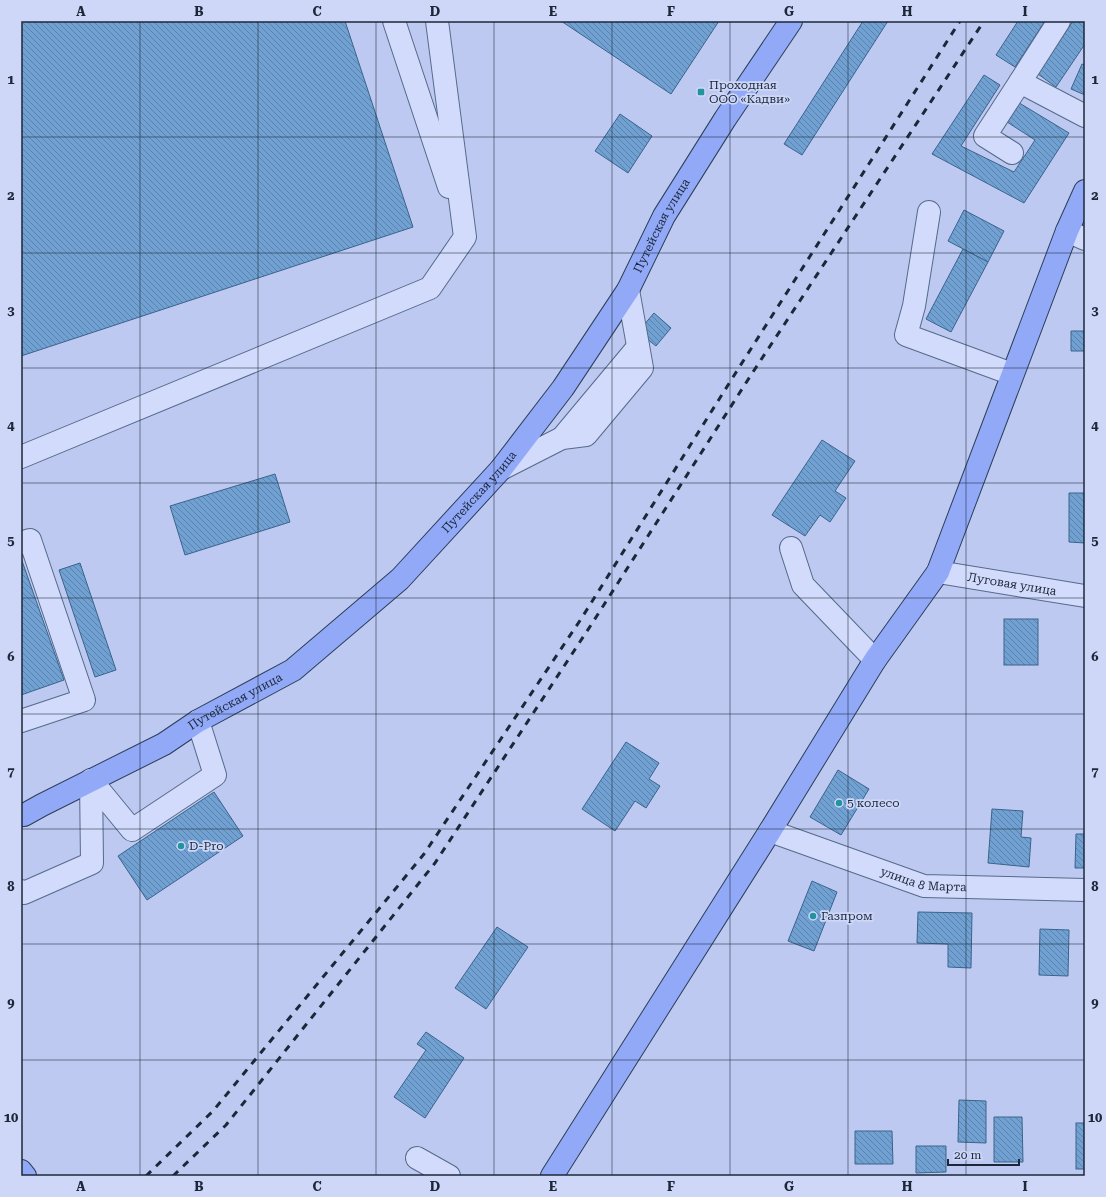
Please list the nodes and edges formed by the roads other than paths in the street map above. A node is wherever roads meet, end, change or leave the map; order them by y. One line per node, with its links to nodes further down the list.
1 (394, 21): 11 (street)
2 (437, 21): 11 (street)
3 (791, 21): 12 (main road, Путейская улица)
4 (1059, 21): 5 (street)
5 (1020, 82): 6 (street); 7 (street)
6 (1085, 116)
7 (1012, 153)
8 (1085, 191): 10 (main road)
9 (929, 212): 13 (street)
10 (1076, 235): 13 (main road)
11 (465, 237): 14 (street)
12 (628, 290): 15 (main road, Путейская улица); 15 (street)
13 (1012, 374): 18 (main road)
14 (21, 457)
15 (501, 469): 22 (main road, Путейская улица)
16 (21, 543): 21 (street)
17 (791, 548): 20 (street)
18 (938, 572): 19 (street, Луговая улица); 20 (main road)
19 (1085, 596)
20 (875, 660): 25 (main road)
21 (21, 721)
22 (198, 721): 23 (main road, Путейская улица); 23 (street)
23 (91, 780): 24 (main road, Путейская улица); 27 (street)
24 (22, 816)
25 (770, 831): 26 (street, улица 8 Марта); 32 (main road)
26 (1085, 890)
27 (21, 891)
28 (416, 1158): 31 (street)
29 (21, 1171): 30 (main road)
30 (25, 1176)
31 (449, 1176)
32 (552, 1176)

